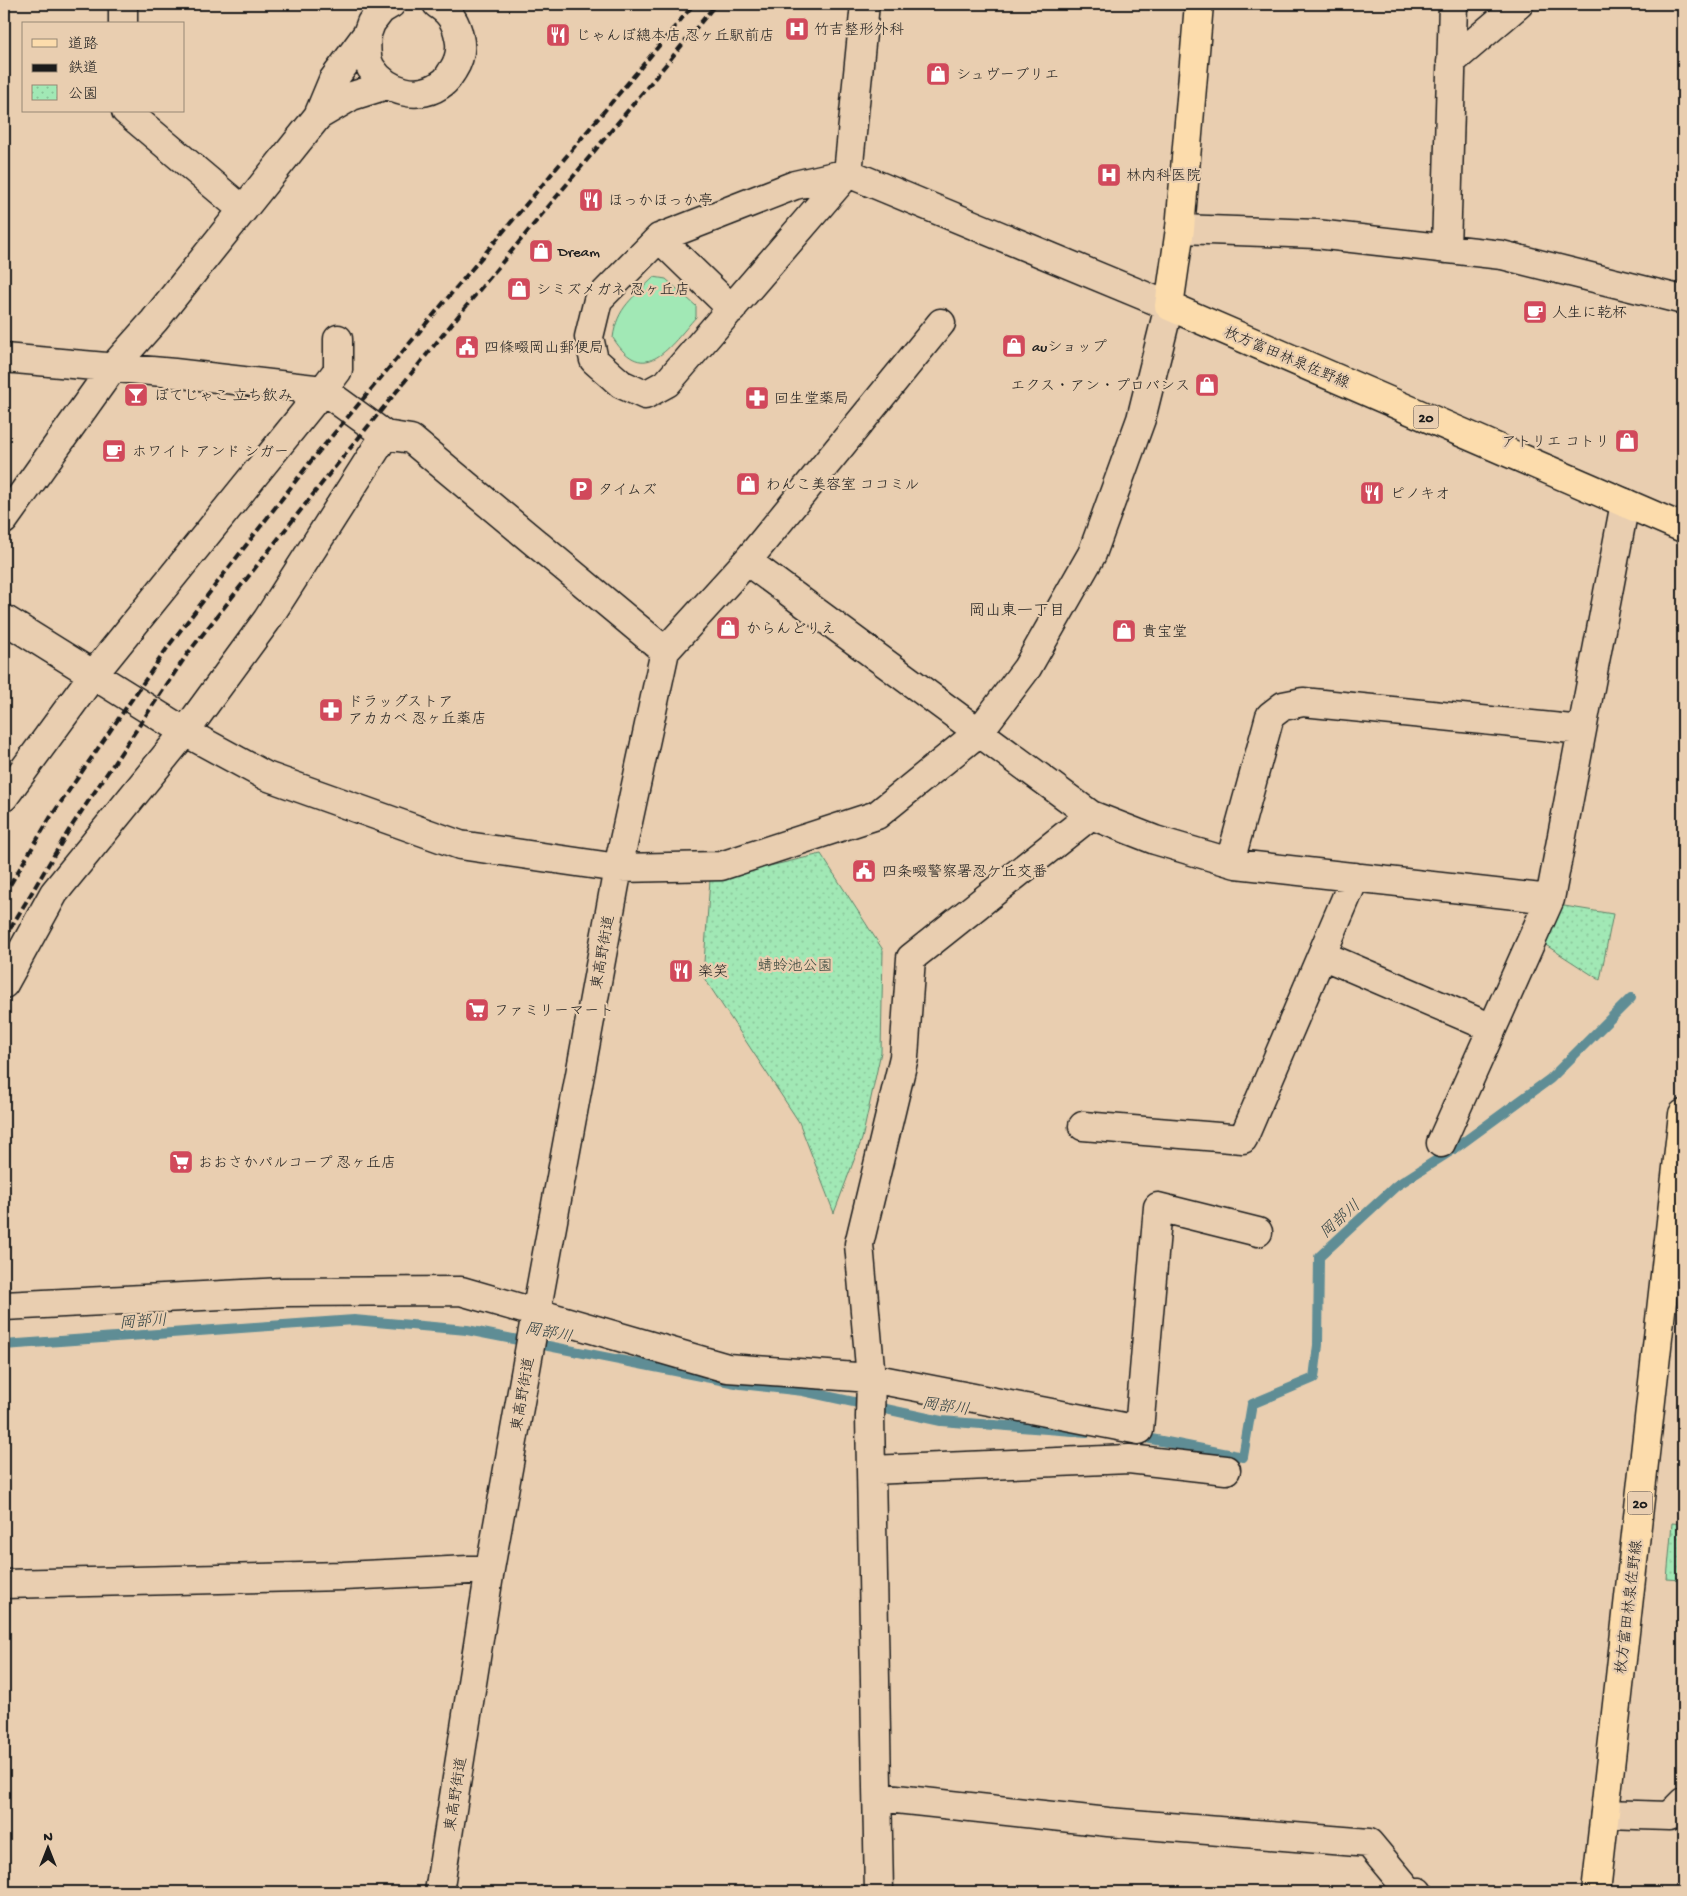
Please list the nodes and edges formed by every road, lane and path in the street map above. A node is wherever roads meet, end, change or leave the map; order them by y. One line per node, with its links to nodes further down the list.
1 (122, 4): 8 (street)
2 (391, 4): 9 (street)
3 (437, 4): 11 (street)
4 (865, 4): 14 (street)
5 (1198, 4): 16 (main road)
6 (1452, 4): 10 (street)
7 (1519, 4): 10 (street)
8 (123, 22)
9 (367, 34): 11 (street); 13 (street)
10 (1451, 62): 18 (street)
11 (387, 85): 13 (street)
12 (127, 112): 15 (street)
13 (318, 116): 15 (street)
14 (848, 173): 17 (street); 20 (street); 21 (street)
15 (243, 210): 25 (street)
16 (1180, 229): 18 (street); 20 (main road)
17 (659, 238): 21 (street); 21 (street)
18 (1446, 249): 19 (street)
19 (1683, 300)
20 (1169, 306): 28 (main road, 枚方富田林泉佐野線 / 20); 37 (street)
21 (732, 309)
22 (941, 323): 31 (street)
23 (338, 339): 26 (street)
24 (4, 358): 25 (street)
25 (113, 367): 26 (street); 29 (street)
26 (323, 390): 27 (street); 34 (street)
27 (385, 435): 33 (street); 36 (street)
28 (1625, 503): 30 (main road, 枚方富田林泉佐野線 / 20); 35 (street)
29 (4, 520)
30 (1683, 528)
31 (747, 561): 33 (street); 37 (street)
32 (4, 619): 34 (street)
33 (664, 651): 41 (street, 東高野街道)
34 (93, 675): 36 (street); 38 (street)
35 (1582, 730): 40 (street); 43 (street)
36 (185, 732): 41 (street); 45 (street)
37 (978, 733): 39 (street); 41 (street)
38 (4, 797)
39 (1091, 815): 40 (street); 54 (street)
40 (1230, 862): 42 (street)
41 (618, 868): 53 (street, 東高野街道)
42 (1355, 877): 43 (street); 44 (street)
43 (1550, 899): 46 (street)
44 (1322, 955): 46 (street); 48 (street)
45 (4, 984)
46 (1492, 1028): 49 (street)
47 (1683, 1114): 51 (main road, 枚方富田林泉佐野線 / 20)
48 (1083, 1126)
49 (1441, 1143)
50 (1258, 1232): 54 (street)
51 (1677, 1241): 61 (main road, 枚方富田林泉佐野線 / 20)
52 (4, 1306): 53 (street)
53 (535, 1320): 54 (street); 57 (street, 東高野街道)
54 (871, 1396): 55 (street)
55 (871, 1470): 56 (street); 59 (street)
56 (1226, 1470)
57 (490, 1569): 58 (street); 62 (street, 東高野街道)
58 (4, 1584)
59 (878, 1797): 63 (street); 64 (street)
60 (1683, 1802): 61 (street)
61 (1605, 1814): 65 (main road, 枚方富田林泉佐野線 / 20)
62 (439, 1892)
63 (879, 1892)
64 (1419, 1892)
65 (1596, 1892)

